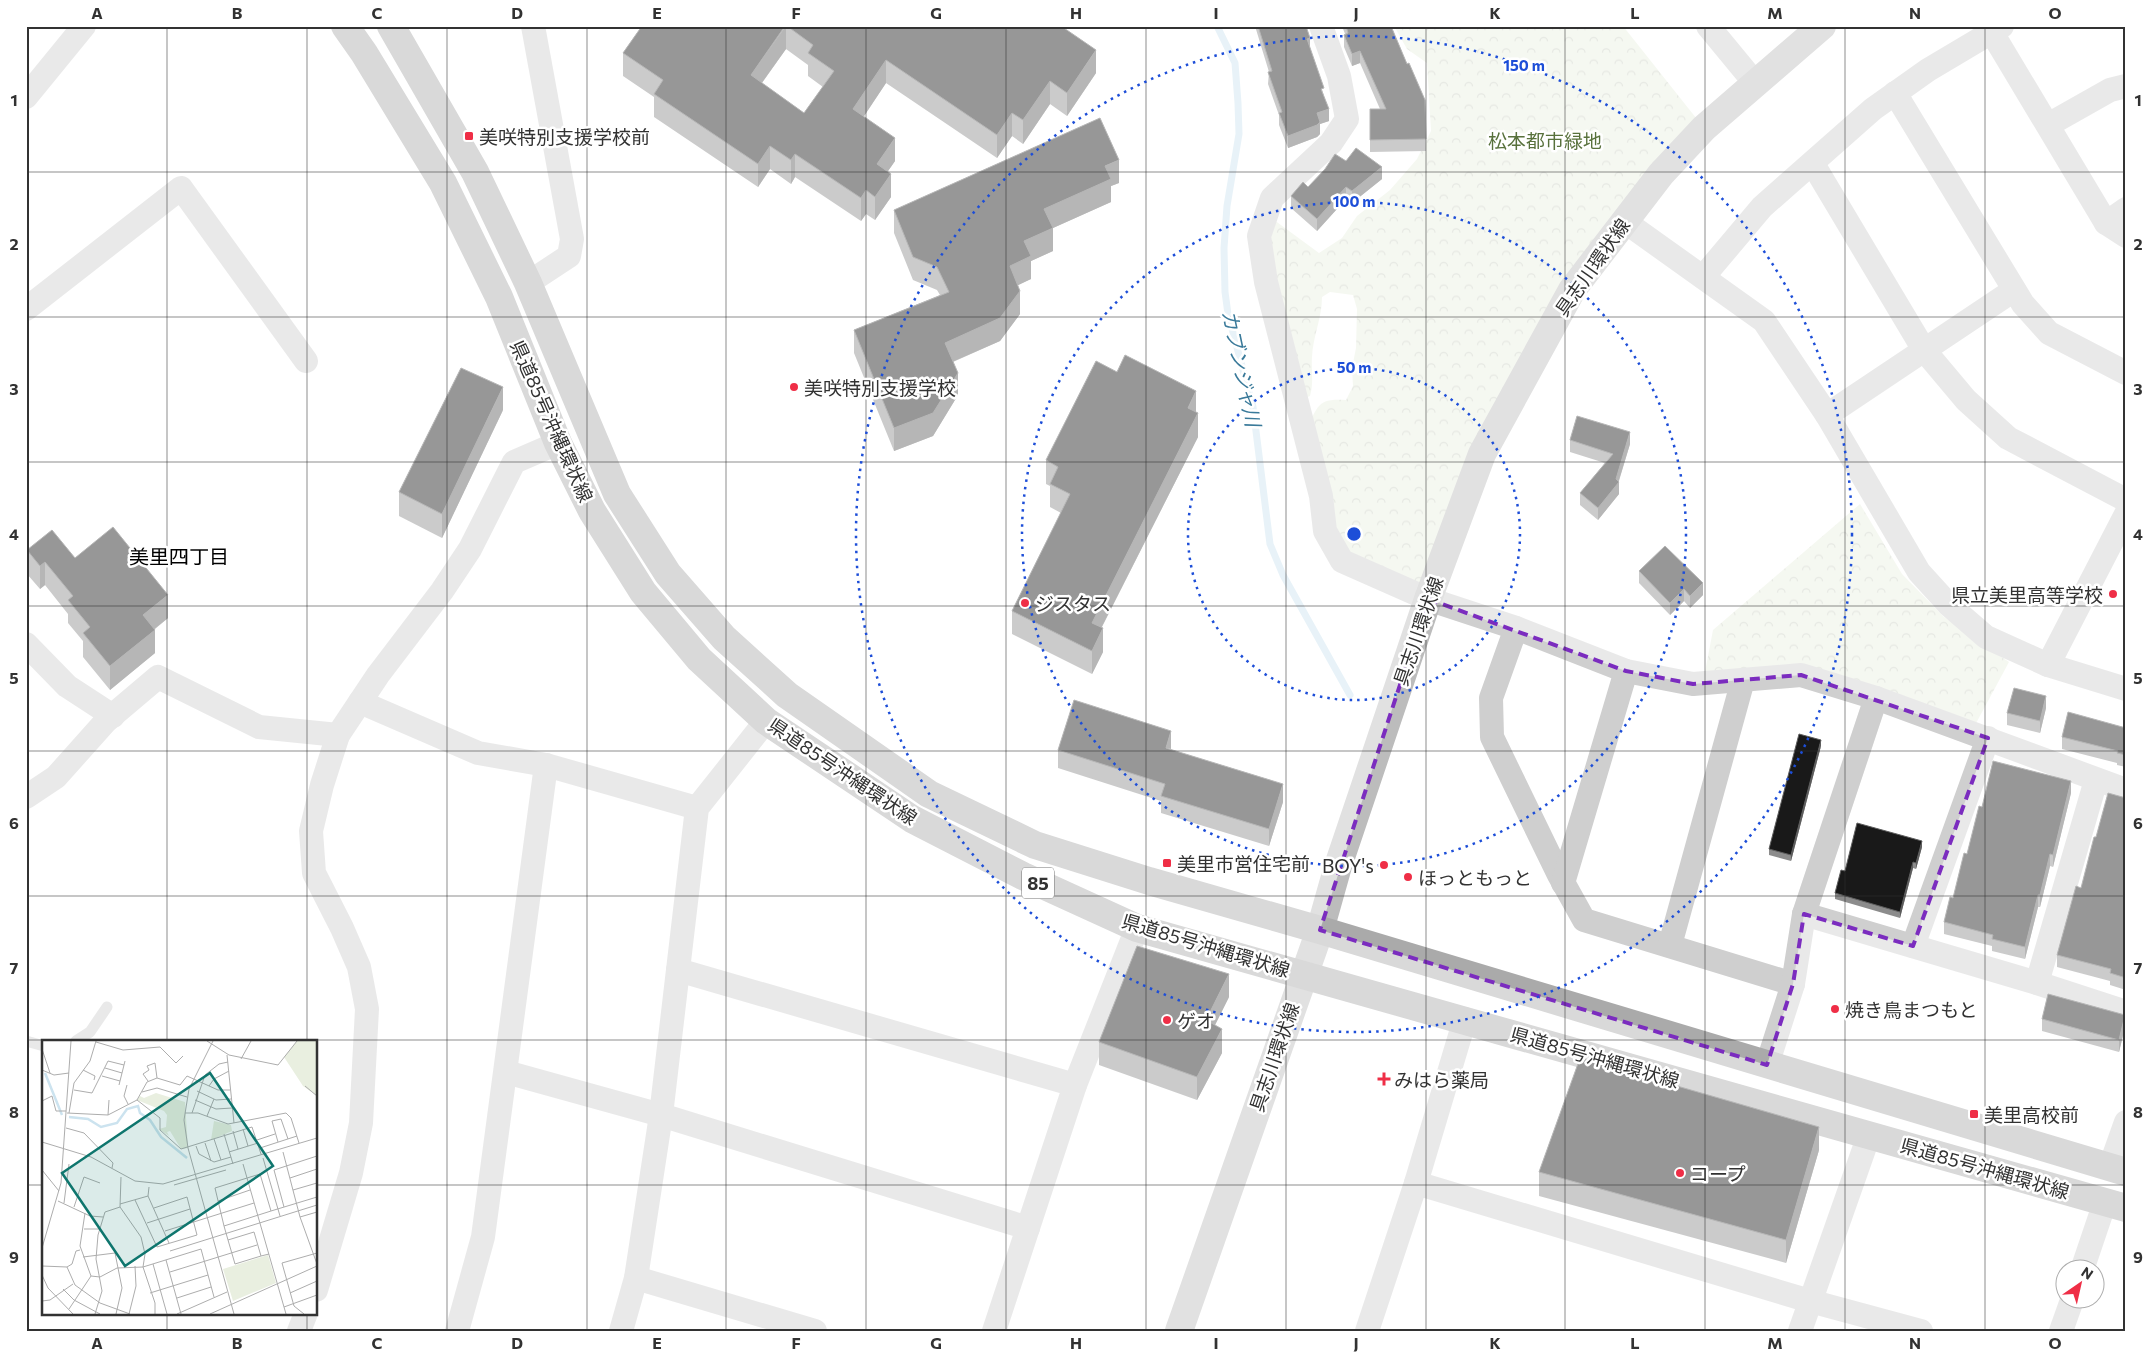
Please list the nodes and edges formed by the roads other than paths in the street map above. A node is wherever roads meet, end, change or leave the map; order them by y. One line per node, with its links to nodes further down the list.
1 (84, 26): 12 (street)
2 (345, 26): 26 (main road, 県道85号沖縄環状線 / 85)
3 (391, 26): 19 (main road, 県道85号沖縄環状線 / 85)
4 (533, 26): 19 (street)
5 (1321, 26): 29 (street)
6 (1708, 26): 9 (street)
7 (1822, 26): 9 (main road, 具志川環状線)
8 (1994, 28): 11 (street); 13 (street)
9 (1755, 83): 16 (main road, 具志川環状線)
10 (2126, 86): 13 (street)
11 (1895, 93): 14 (street); 20 (street)
12 (26, 97)
13 (2048, 125): 17 (street)
14 (1813, 164): 18 (street); 22 (street)
15 (2126, 209): 17 (street)
16 (1624, 221): 18 (street); 29 (main road, 具志川環状線)
17 (2116, 229)
18 (1703, 277): 25 (street)
19 (528, 283): 50 (main road, 県道85号沖縄環状線 / 85)
20 (2014, 290): 22 (street); 24 (street)
21 (26, 309): 23 (street)
22 (1924, 350): 25 (street); 27 (street)
23 (306, 361)
24 (2126, 373)
25 (1827, 415): 32 (street)
26 (558, 443): 37 (street); 39 (main road, 県道85号沖縄環状線 / 85)
27 (2126, 500)
28 (2126, 514): 32 (street)
29 (1428, 598): 30 (street); 50 (main road, 具志川環状線)
30 (1516, 628): 33 (street); 47 (street)
31 (26, 644): 38 (street)
32 (2048, 665): 35 (street)
33 (1626, 671): 34 (street); 47 (street)
34 (1743, 680): 36 (street); 51 (street)
35 (2126, 689)
36 (1876, 698): 41 (street); 48 (street)
37 (360, 702): 40 (street); 42 (street)
38 (113, 716): 40 (street); 45 (street)
39 (766, 721): 46 (street); 49 (main road, 県道85号沖縄環状線 / 85)
40 (338, 735): 75 (street)
41 (1988, 738): 43 (street); 52 (street)
42 (546, 765): 46 (street); 64 (street)
43 (2096, 780): 44 (street); 55 (street)
44 (2126, 790)
45 (26, 797)
46 (697, 808): 53 (street)
47 (1563, 883): 51 (street)
48 (1804, 914): 52 (street); 56 (street)
49 (1137, 928): 54 (main road, 県道85号沖縄環状線 / 85); 65 (street)
50 (1320, 930): 54 (main road, 具志川環状線); 63 (main road, 県道85号沖縄環状線 / 85)
51 (1670, 945): 56 (street)
52 (1914, 946): 55 (street)
53 (678, 970): 65 (street); 66 (street)
54 (1303, 975): 59 (main road, 県道85号沖縄環状線 / 85); 84 (main road, 具志川環状線)
55 (2037, 983): 58 (street)
56 (1793, 984): 63 (street)
57 (107, 1007): 60 (lane)
58 (2126, 1012)
59 (1465, 1019): 68 (main road, 県道85号沖縄環状線 / 85); 70 (street)
60 (78, 1040)
61 (26, 1041): 62 (lane)
62 (42, 1045)
63 (1768, 1065): 69 (main road, 県道85号沖縄環状線 / 85)
64 (506, 1072): 66 (street); 80 (street)
65 (1075, 1085): 72 (street)
66 (661, 1115): 72 (street); 74 (street)
67 (2126, 1122): 69 (street)
68 (1869, 1135): 71 (main road, 県道85号沖縄環状線 / 85); 76 (street)
69 (2118, 1169)
70 (1416, 1183): 76 (street); 85 (street)
71 (2115, 1205): 73 (street)
72 (1028, 1228): 83 (street)
73 (2087, 1260)
74 (636, 1278): 81 (street); 82 (street)
75 (318, 1283)
76 (1810, 1301): 86 (street); 87 (street)
77 (2068, 1310): 88 (street)
78 (306, 1314): 79 (street)
79 (298, 1331)
80 (457, 1331)
81 (621, 1331)
82 (815, 1331)
83 (994, 1331)
84 (1179, 1331)
85 (1366, 1331)
86 (1800, 1331)
87 (1921, 1331)
88 (2061, 1331)

